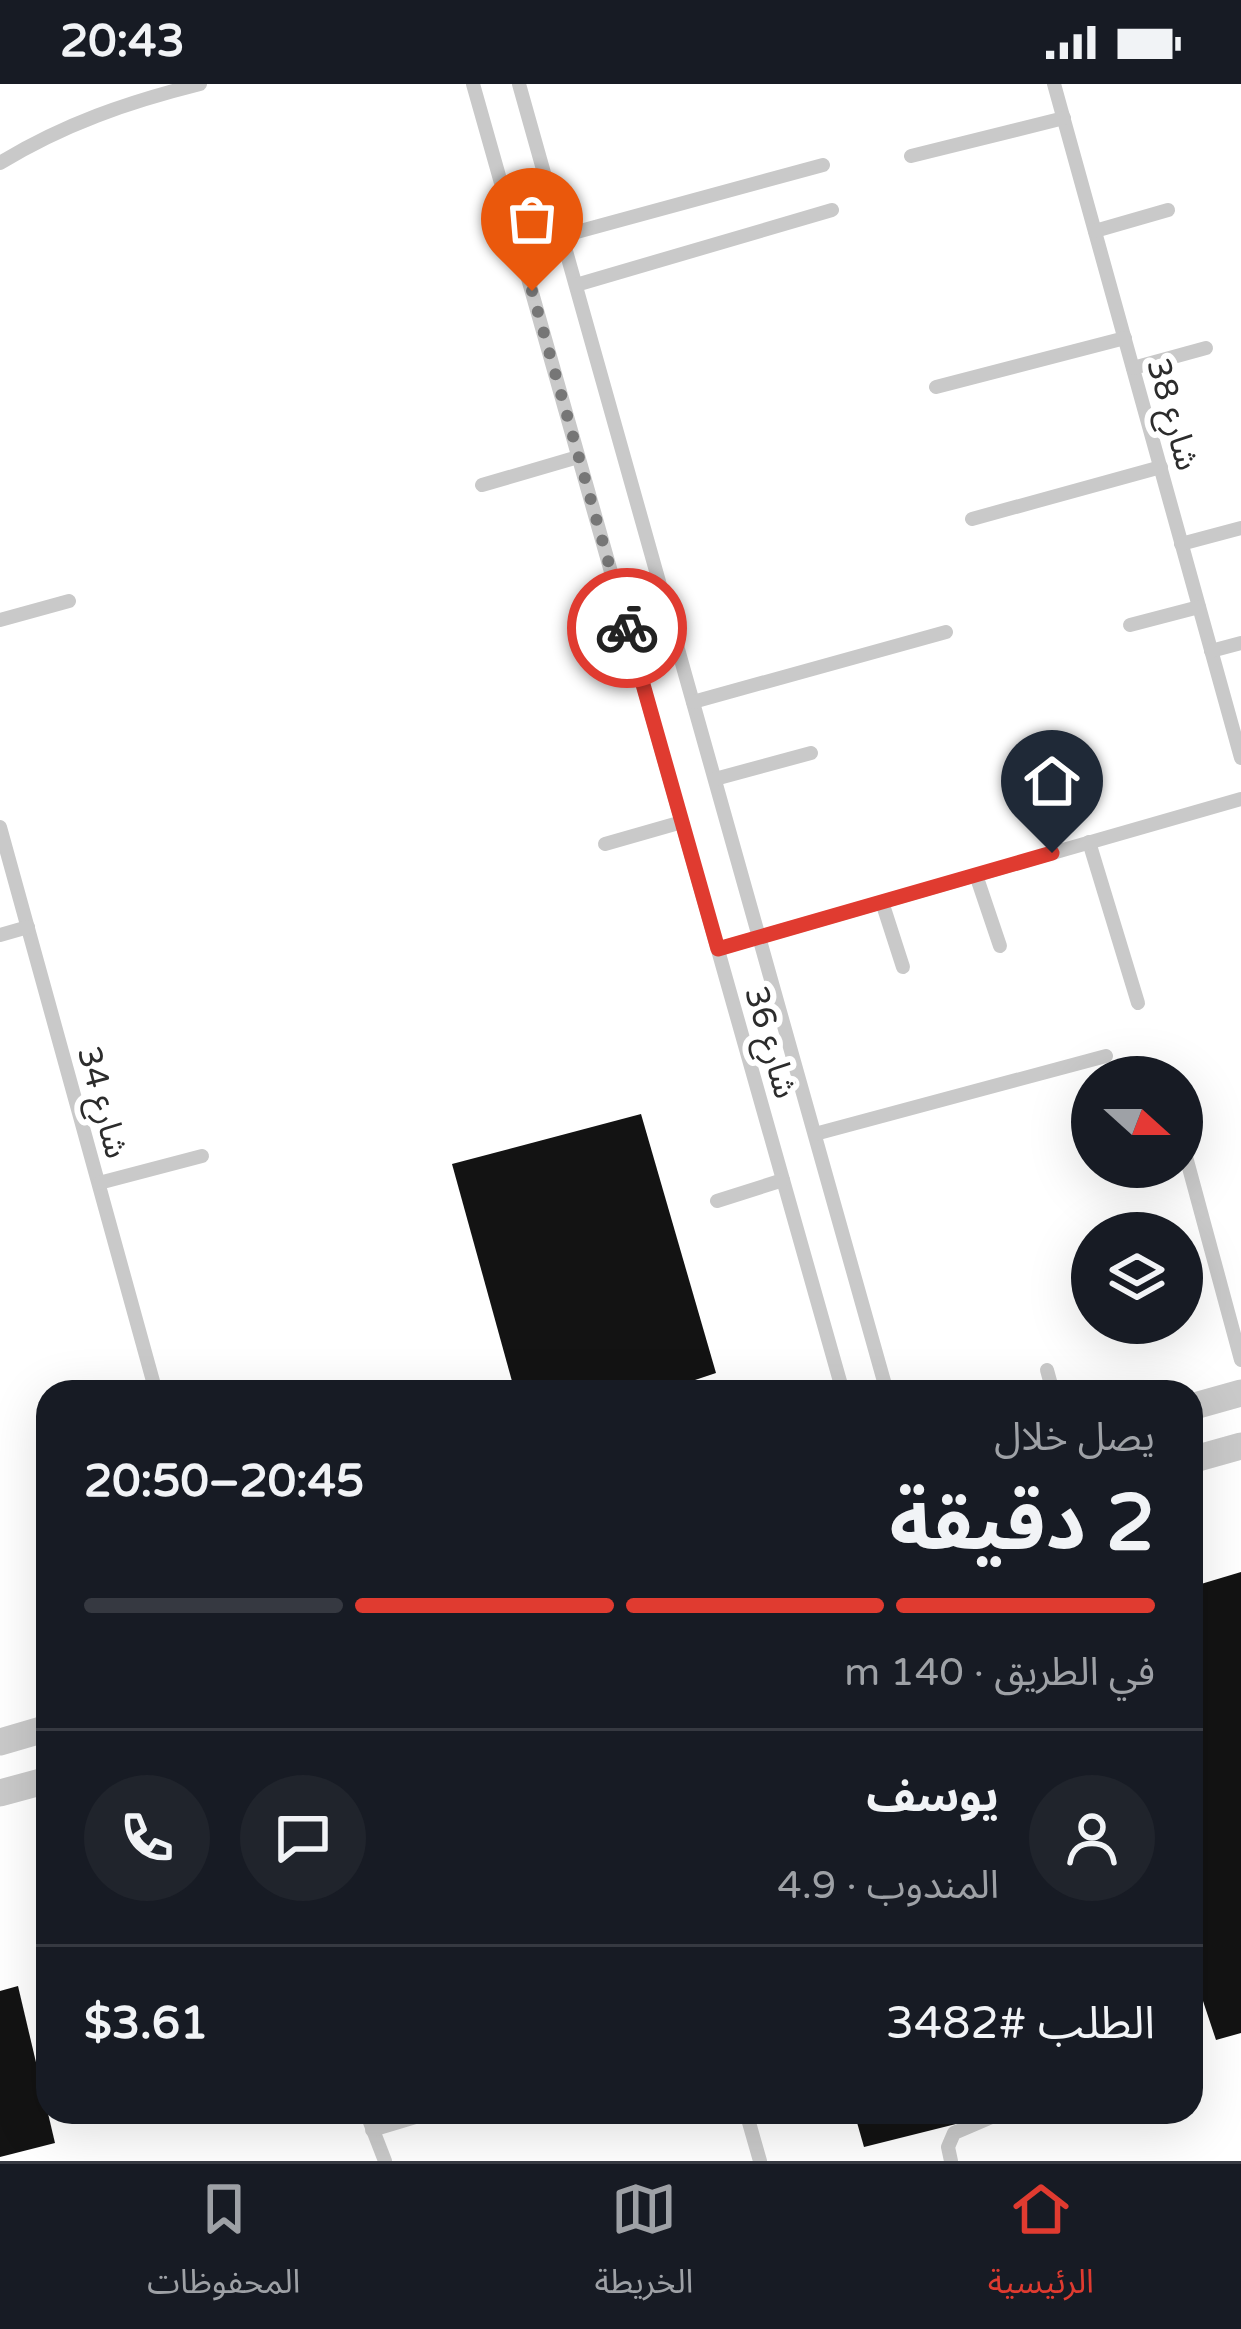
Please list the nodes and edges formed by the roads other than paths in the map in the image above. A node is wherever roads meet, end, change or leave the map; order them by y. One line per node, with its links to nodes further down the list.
1 (200, 84): 7 (lane)
2 (473, 84): 18 (lane, شارع 36)
3 (519, 84): 12 (lane, شارع 36)
4 (1054, 84): 5 (lane, شارع 38)
5 (1064, 118): 6 (lane); 11 (lane, شارع 38)
6 (911, 156)
7 (0, 163)
8 (823, 165): 12 (lane)
9 (1168, 210): 11 (lane)
10 (832, 211): 13 (lane)
11 (1095, 231): 14 (lane, شارع 38)
12 (562, 236): 13 (lane, شارع 36)
13 (576, 285): 31 (lane, شارع 36)
14 (1125, 338): 16 (lane, شارع 38); 17 (lane)
15 (1206, 348): 16 (lane)
16 (1133, 368): 19 (lane, شارع 38)
17 (936, 387)
18 (578, 457): 20 (lane); 36 (lane, شارع 36)
19 (1160, 467): 21 (lane); 23 (lane, شارع 38)
20 (482, 485)
21 (972, 519)
22 (1241, 528): 23 (lane)
23 (1181, 544): 25 (lane, شارع 38)
24 (69, 601): 26 (lane)
25 (1199, 607): 27 (lane); 30 (lane, شارع 38)
26 (0, 620)
27 (1130, 625)
28 (946, 632): 31 (lane)
29 (1241, 643): 30 (lane)
30 (1211, 651): 33 (lane, شارع 38)
31 (693, 702): 34 (lane, شارع 36)
32 (811, 753): 34 (lane)
33 (1241, 758)
34 (715, 779): 44 (lane, شارع 36)
35 (1241, 799): 38 (lane)
36 (682, 822): 39 (lane); 46 (lane, شارع 36)
37 (0, 826): 42 (lane, شارع 34)
38 (1089, 842): 40 (lane); 48 (lane)
39 (605, 844)
40 (976, 875): 41 (lane); 45 (lane)
41 (882, 902): 44 (lane); 47 (lane)
42 (28, 927): 43 (lane); 53 (lane, شارع 34)
43 (0, 935)
44 (760, 938): 46 (lane); 50 (lane, شارع 36)
45 (1000, 946)
46 (718, 949): 52 (lane, شارع 36)
47 (903, 968)
48 (1138, 1003)
49 (1071, 1066): 50 (lane)
50 (815, 1134): 60 (lane, شارع 36)
51 (202, 1156): 53 (lane)
52 (783, 1180): 55 (lane); 59 (lane, شارع 36)
53 (98, 1183): 58 (lane, شارع 34)
54 (1194, 1188): 56 (lane)
55 (717, 1201)
56 (1241, 1360)
57 (1047, 1370): 61 (lane)
58 (154, 1380)
59 (840, 1380)
60 (884, 1380)
61 (1050, 1380)
62 (1241, 1393): 63 (street)
63 (1203, 1404)
64 (1241, 1446): 65 (street)
65 (1203, 1457)
66 (36, 1732): 67 (street)
67 (0, 1742)
68 (36, 1783): 69 (street)
69 (0, 1793)
70 (370, 2124): 74 (lane)
71 (392, 2124): 74 (lane)
72 (749, 2124): 76 (lane)
73 (975, 2124): 77 (lane)
74 (372, 2130): 75 (lane)
75 (385, 2161)
76 (760, 2161)
77 (951, 2161)

